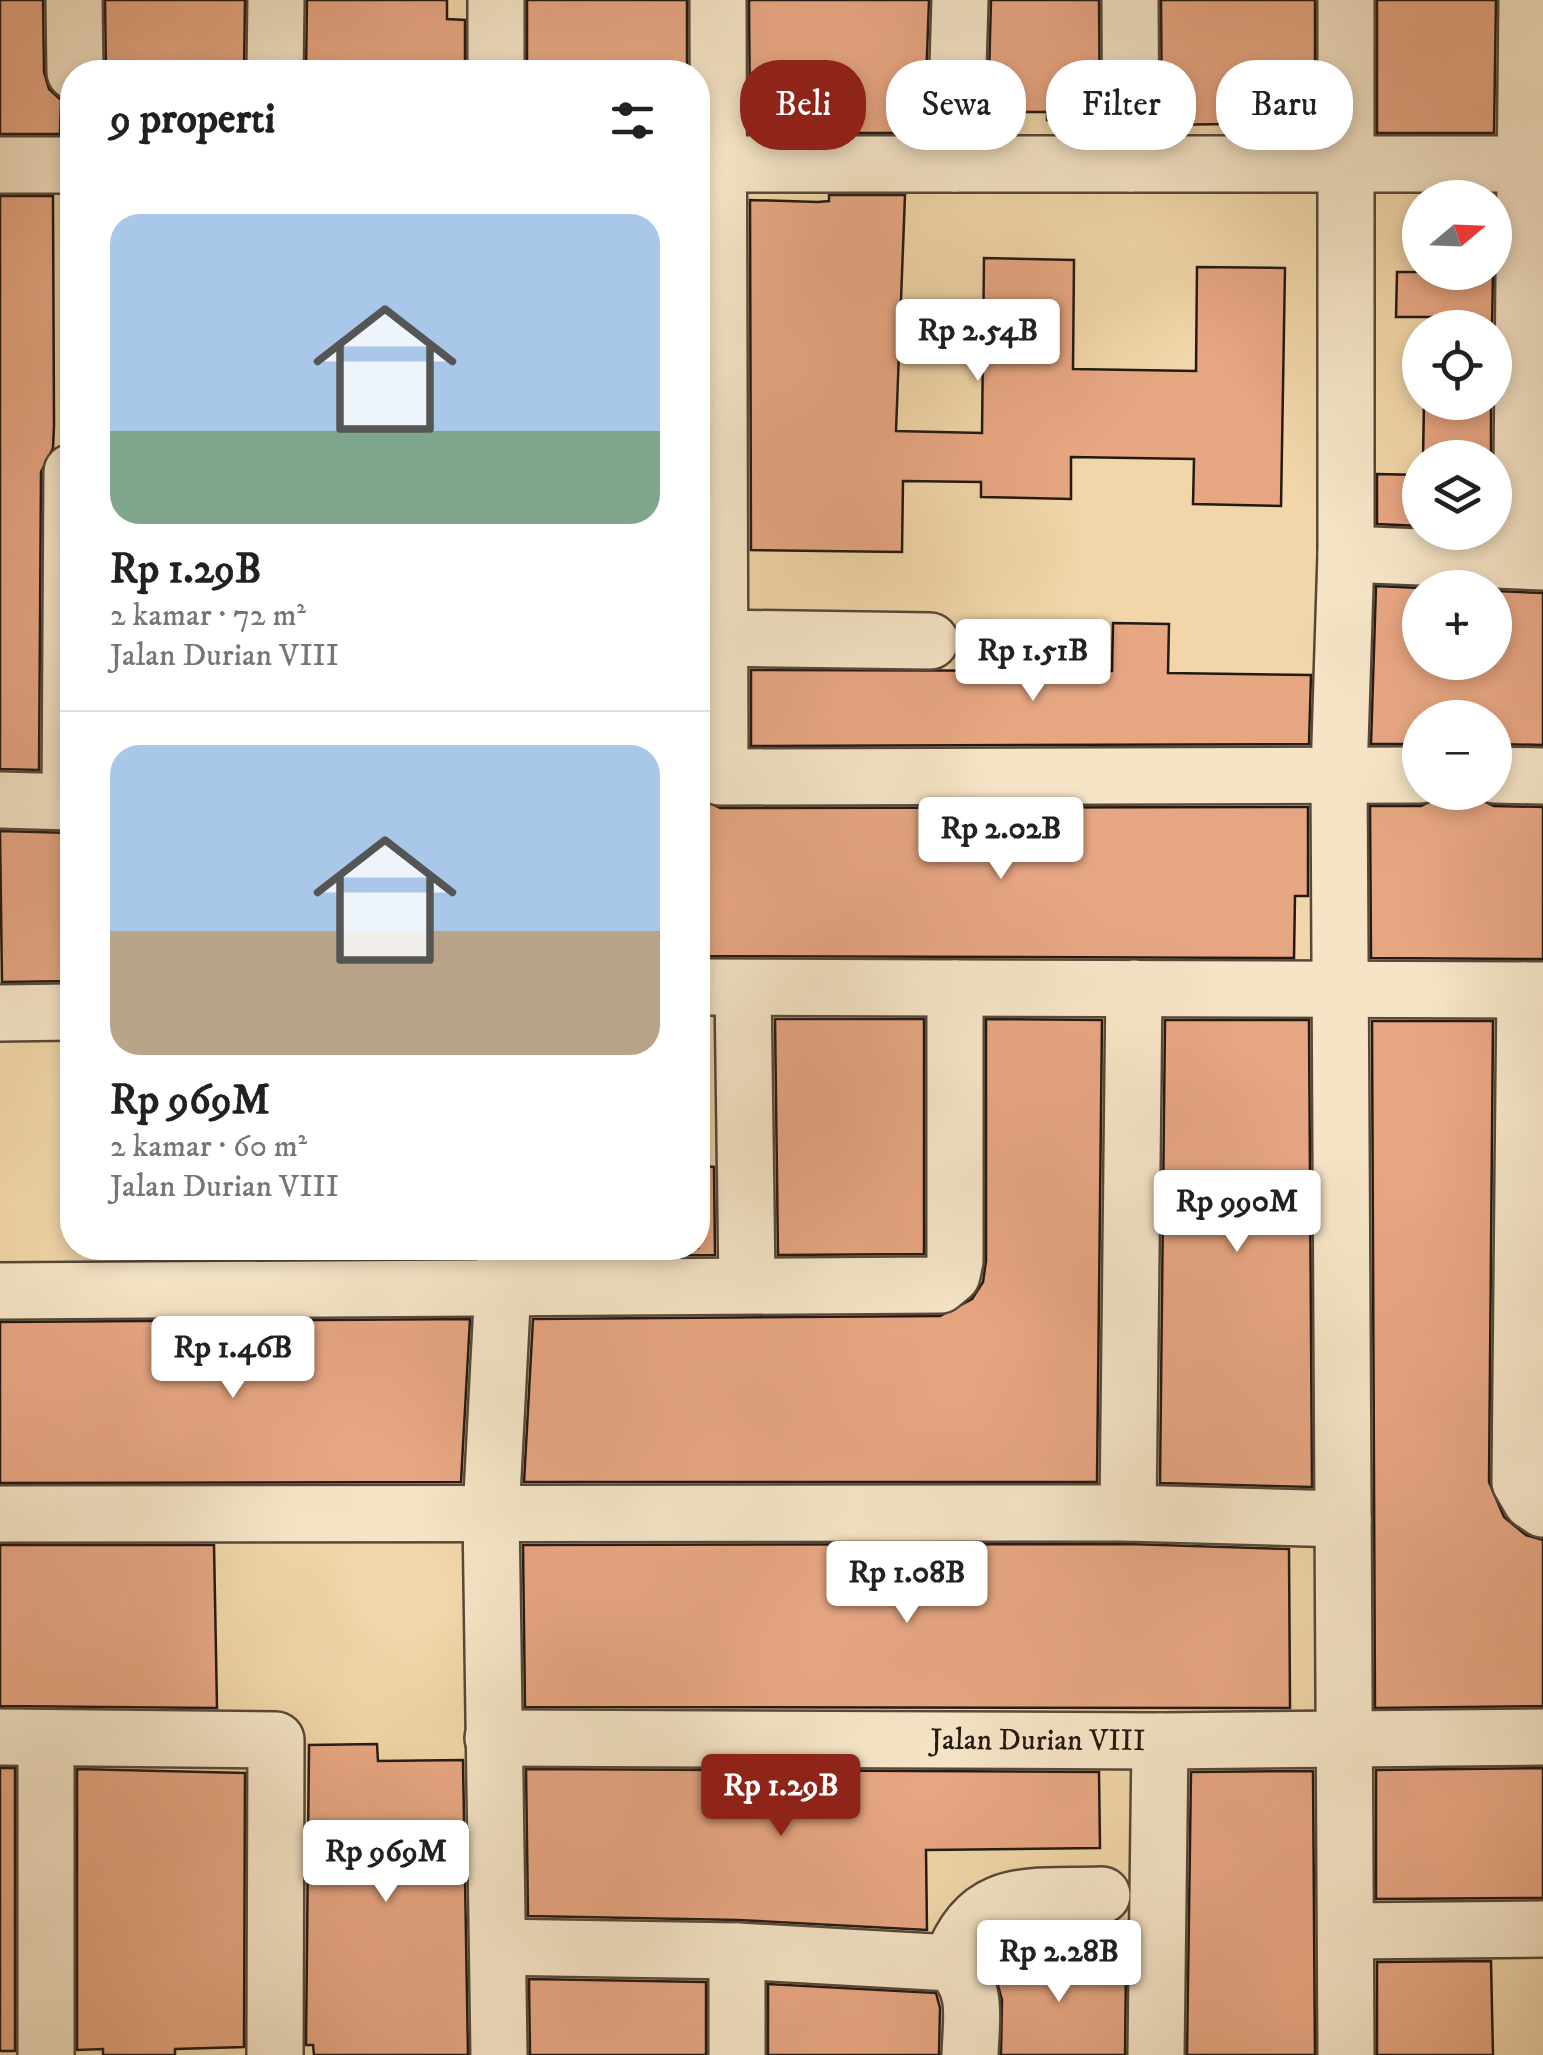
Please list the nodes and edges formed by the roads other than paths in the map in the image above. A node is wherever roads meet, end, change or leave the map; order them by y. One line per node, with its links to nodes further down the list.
1 (74, 0): 9 (street)
2 (276, 0): 10 (street)
3 (496, 0): 11 (street)
4 (718, 0): 12 (street)
5 (960, 0): 14 (street)
6 (1130, 0): 15 (street)
7 (1346, 0): 16 (street)
8 (1527, 0): 17 (street)
9 (75, 60)
10 (275, 60)
11 (496, 60)
12 (710, 131)
13 (710, 164): 14 (street)
14 (955, 164): 15 (street)
15 (1132, 164): 16 (street)
16 (1345, 164): 17 (street); 21 (street)
17 (1534, 164): 22 (street)
18 (0, 165): 19 (street)
19 (60, 165)
20 (710, 259): 23 (street)
21 (1346, 554): 22 (street); 25 (street)
22 (1532, 561)
23 (718, 638): 24 (street); 25 (street)
24 (930, 641)
25 (1339, 774): 26 (street); 34 (street)
26 (1402, 775)
27 (1512, 775): 28 (street)
28 (1543, 776)
29 (0, 800): 30 (street)
30 (60, 802)
31 (720, 988): 32 (street); 40 (street)
32 (955, 988): 33 (street); 40 (street)
33 (1134, 988): 34 (street); 45 (street)
34 (1340, 989): 35 (street); 46 (street)
35 (1534, 990): 42 (street)
36 (60, 1012): 37 (street)
37 (0, 1013)
38 (505, 1267): 39 (street); 40 (street); 44 (street)
39 (278, 1268): 41 (street)
40 (748, 1282)
41 (0, 1290)
42 (1543, 1508)
43 (0, 1514): 44 (street)
44 (491, 1514): 45 (street); 50 (street)
45 (1128, 1514): 46 (street)
46 (1343, 1519): 47 (street)
47 (1344, 1737): 48 (street, Jalan Durian VIII); 51 (street, Jalan Durian VIII); 54 (street)
48 (1543, 1737)
49 (23, 1738): 58 (street); 59 (street)
50 (493, 1738): 51 (street, Jalan Durian VIII); 55 (street)
51 (1160, 1741): 63 (street)
52 (1102, 1895): 57 (street)
53 (1543, 1929): 54 (street)
54 (1346, 1931): 64 (street)
55 (498, 1947): 56 (street); 60 (street)
56 (737, 1951): 57 (street); 61 (street)
57 (951, 1963): 62 (street)
58 (46, 2055)
59 (275, 2055)
60 (499, 2055)
61 (737, 2055)
62 (970, 2055)
63 (1156, 2055)
64 (1346, 2055)

